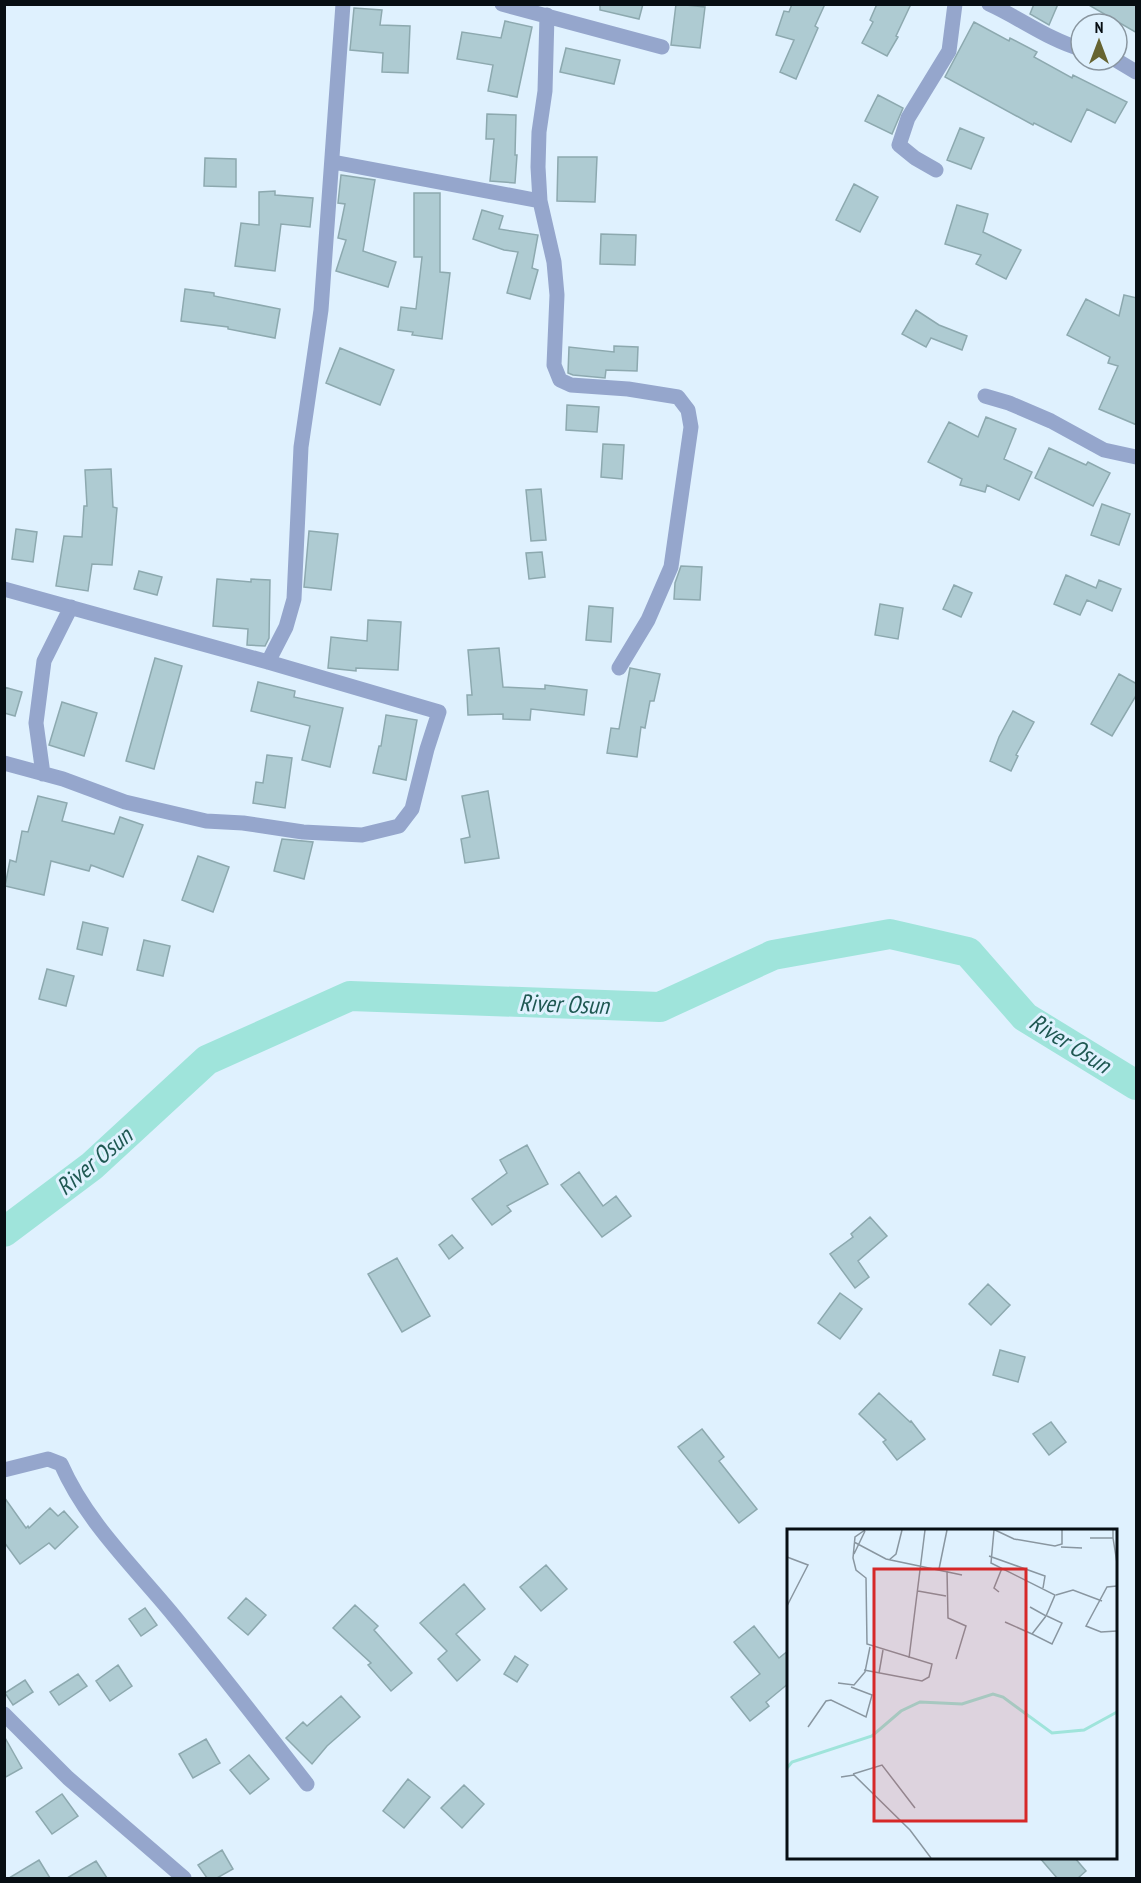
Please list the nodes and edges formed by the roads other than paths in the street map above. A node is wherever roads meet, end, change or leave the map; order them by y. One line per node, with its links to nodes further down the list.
1 (343, 4): 8 (street)
2 (502, 4): 5 (street)
3 (955, 4): 9 (street)
4 (989, 4): 6 (street)
5 (547, 15): 7 (street); 10 (street)
6 (1069, 46)
7 (662, 47)
8 (333, 162): 10 (street); 15 (street)
9 (936, 170)
10 (540, 201): 16 (street)
11 (985, 396): 12 (street)
12 (1137, 457)
13 (4, 589): 14 (street)
14 (71, 607): 15 (street); 18 (street)
15 (268, 662): 18 (street)
16 (619, 668)
17 (4, 763): 18 (street)
18 (43, 774)
19 (4, 1470): 21 (street)
20 (4, 1714): 22 (street)
21 (307, 1784)
22 (184, 1878)

